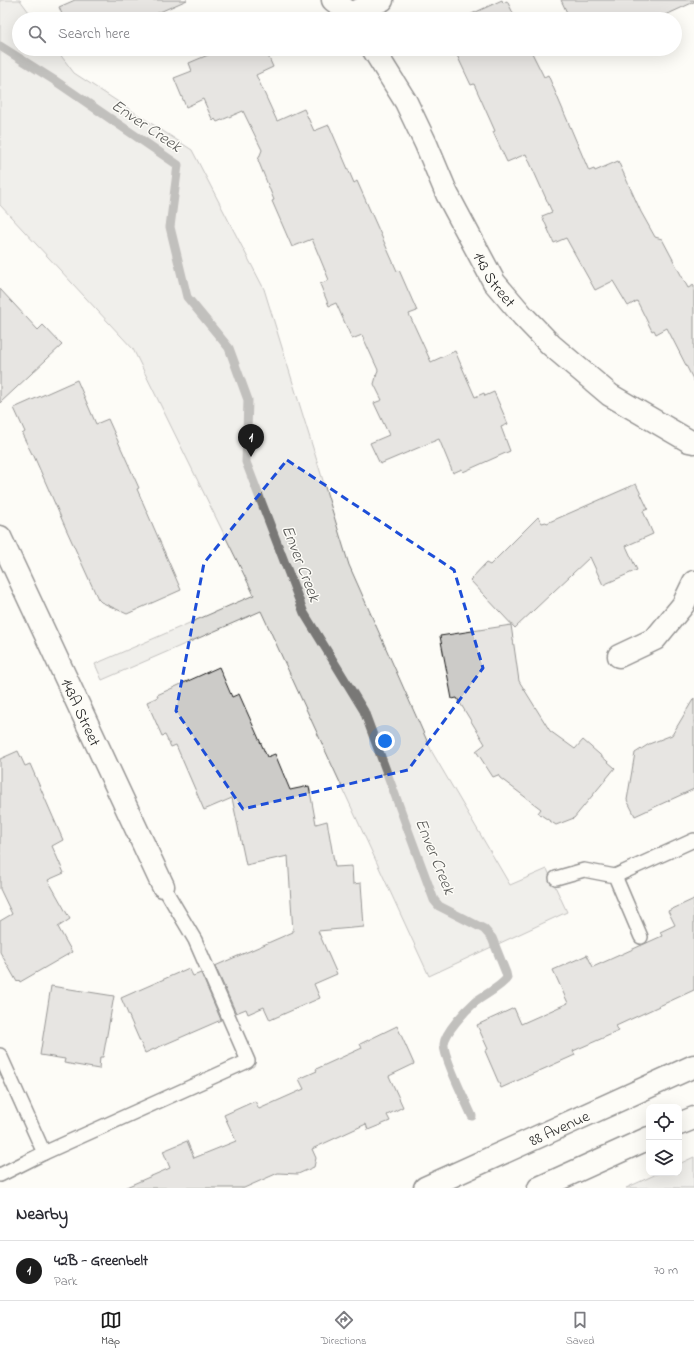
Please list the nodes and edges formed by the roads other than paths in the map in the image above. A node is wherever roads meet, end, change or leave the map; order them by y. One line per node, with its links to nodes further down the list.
1 (333, 0): 3 (street)
2 (382, 0): 4 (street)
3 (346, 12)
4 (361, 12)
5 (377, 56): 6 (street, 143 Street)
6 (694, 442)
7 (0, 537): 13 (street, 143A Street)
8 (694, 582): 9 (street)
9 (619, 656)
10 (694, 840): 11 (lane)
11 (615, 876): 12 (lane); 14 (lane)
12 (556, 878)
13 (163, 886): 20 (lane)
14 (641, 938)
15 (0, 1056): 20 (lane)
16 (694, 1066): 22 (street, 88 Avenue)
17 (694, 1118): 18 (street)
18 (682, 1123)
19 (646, 1139): 23 (street)
20 (44, 1154): 21 (lane)
21 (0, 1175)
22 (424, 1188)
23 (539, 1188)

